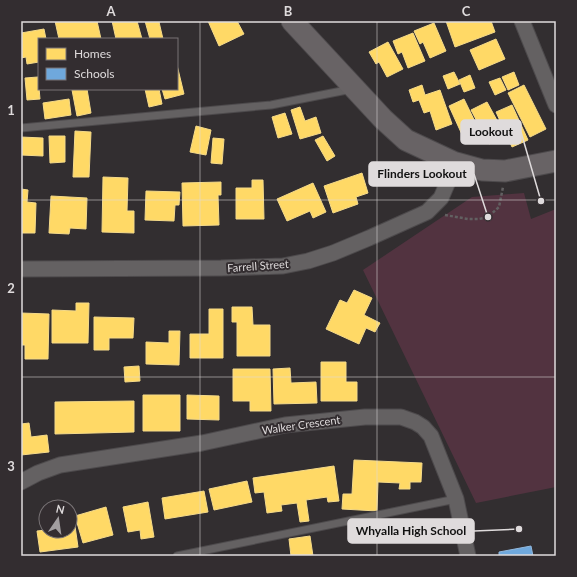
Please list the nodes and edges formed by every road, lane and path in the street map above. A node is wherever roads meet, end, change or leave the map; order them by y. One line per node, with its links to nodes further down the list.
1 (292, 21): 4 (main road)
2 (310, 21): 4 (main road)
3 (522, 21): 6 (street)
4 (333, 65): 5 (main road)
5 (355, 89): 7 (lane); 9 (main road)
6 (556, 105)
7 (21, 128)
8 (556, 161): 10 (main road)
9 (456, 163): 10 (main road); 11 (street, Farrell Street)
10 (505, 171): 11 (path)
11 (427, 212): 12 (street, Farrell Street)
12 (21, 269)
13 (21, 482): 14 (street, Walker Crescent)
14 (456, 499): 15 (lane); 16 (street, Walker Crescent)
15 (177, 556)
16 (468, 556)

